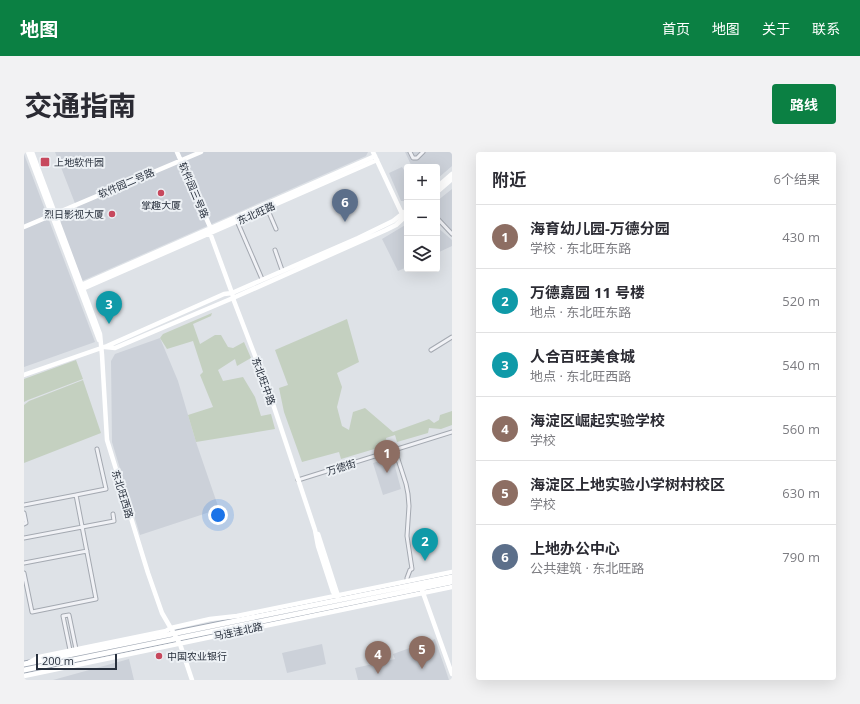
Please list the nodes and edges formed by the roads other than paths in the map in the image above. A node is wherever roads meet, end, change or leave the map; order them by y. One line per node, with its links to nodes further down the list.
1 (28, 152): 14 (street, 东北旺西路)
2 (32, 152): 14 (street, 东北旺西路)
3 (177, 152): 8 (street, 软件园三号路)
4 (201, 152): 8 (street, 软件园二号路)
5 (410, 152): 6 (street)
6 (423, 152)
7 (375, 156): 13 (street, 东北旺路); 15 (street); 22 (street, 东北旺路)
8 (181, 160): 14 (street, 软件园二号路); 22 (street, 软件园三号路)
9 (452, 174): 11 (street)
10 (452, 179): 12 (street)
11 (440, 184)
12 (440, 189)
13 (267, 208): 18 (street, 东北旺路); 21 (street)
14 (54, 214): 20 (street, 软件园二号路); 27 (street, 东北旺西路)
15 (404, 214)
16 (404, 216): 25 (street)
17 (404, 217): 28 (street)
18 (237, 221): 22 (street, 东北旺路); 26 (street)
19 (440, 221): 23 (street)
20 (24, 227)
21 (276, 229)
22 (210, 231): 27 (street, 东北旺路); 28 (street, 东北旺中路)
23 (452, 234)
24 (275, 250): 25 (street)
25 (282, 270): 26 (street)
26 (262, 279): 28 (street)
27 (81, 287): 30 (street, 东北旺西路)
28 (233, 295): 30 (street); 36 (street, 东北旺中路)
29 (452, 336): 31 (street)
30 (101, 348): 32 (street); 62 (street, 东北旺西路)
31 (431, 350)
32 (24, 375)
33 (452, 432): 35 (street, 万德街)
34 (97, 449): 37 (street)
35 (395, 450): 36 (street, 万德街); 49 (street)
36 (298, 480): 53 (street, 东北旺中路)
37 (76, 495): 38 (street); 42 (street)
38 (24, 505)
39 (24, 513): 41 (street)
40 (113, 514): 42 (street)
41 (24, 524)
42 (82, 527): 43 (street); 44 (street)
43 (24, 538)
44 (87, 551): 45 (street); 56 (street)
45 (24, 563)
46 (452, 572): 49 (street, 马连洼北路)
47 (24, 573): 57 (street)
48 (452, 577): 52 (main road, 马连洼北路)
49 (405, 582): 52 (street); 53 (street, 马连洼北路)
50 (452, 582): 52 (main road, 马连洼北路)
51 (452, 587): 52 (street, 马连洼北路)
52 (422, 588): 53 (main road, 马连洼北路); 54 (main road, 马连洼北路); 55 (street, 马连洼北路); 70 (street)
53 (340, 601): 54 (main road, 马连洼北路); 60 (street, 马连洼北路); 61 (main road, 马连洼北路); 65 (main road, 马连洼北路)
54 (359, 601): 55 (street)
55 (376, 602): 65 (street, 马连洼北路)
56 (67, 605): 57 (street); 58 (street)
57 (61, 606): 59 (street)
58 (69, 615): 59 (street); 66 (street)
59 (63, 616): 67 (street)
60 (237, 616): 61 (street); 62 (street, 马连洼北路)
61 (222, 624): 65 (main road, 马连洼北路)
62 (171, 628): 63 (street, 马连洼北路); 65 (street, 东北旺西路)
63 (139, 636): 64 (street); 66 (street, 马连洼北路)
64 (154, 638): 65 (main road, 马连洼北路); 68 (main road, 马连洼北路)
65 (177, 639): 69 (main road, 马连洼北路); 71 (street, 马连洼北路); 72 (street, 东北旺西路)
66 (76, 649): 67 (street, 马连洼北路)
67 (70, 650): 68 (street, 马连洼北路)
68 (27, 664)
69 (24, 670)
70 (452, 674)
71 (24, 676)
72 (192, 680)

